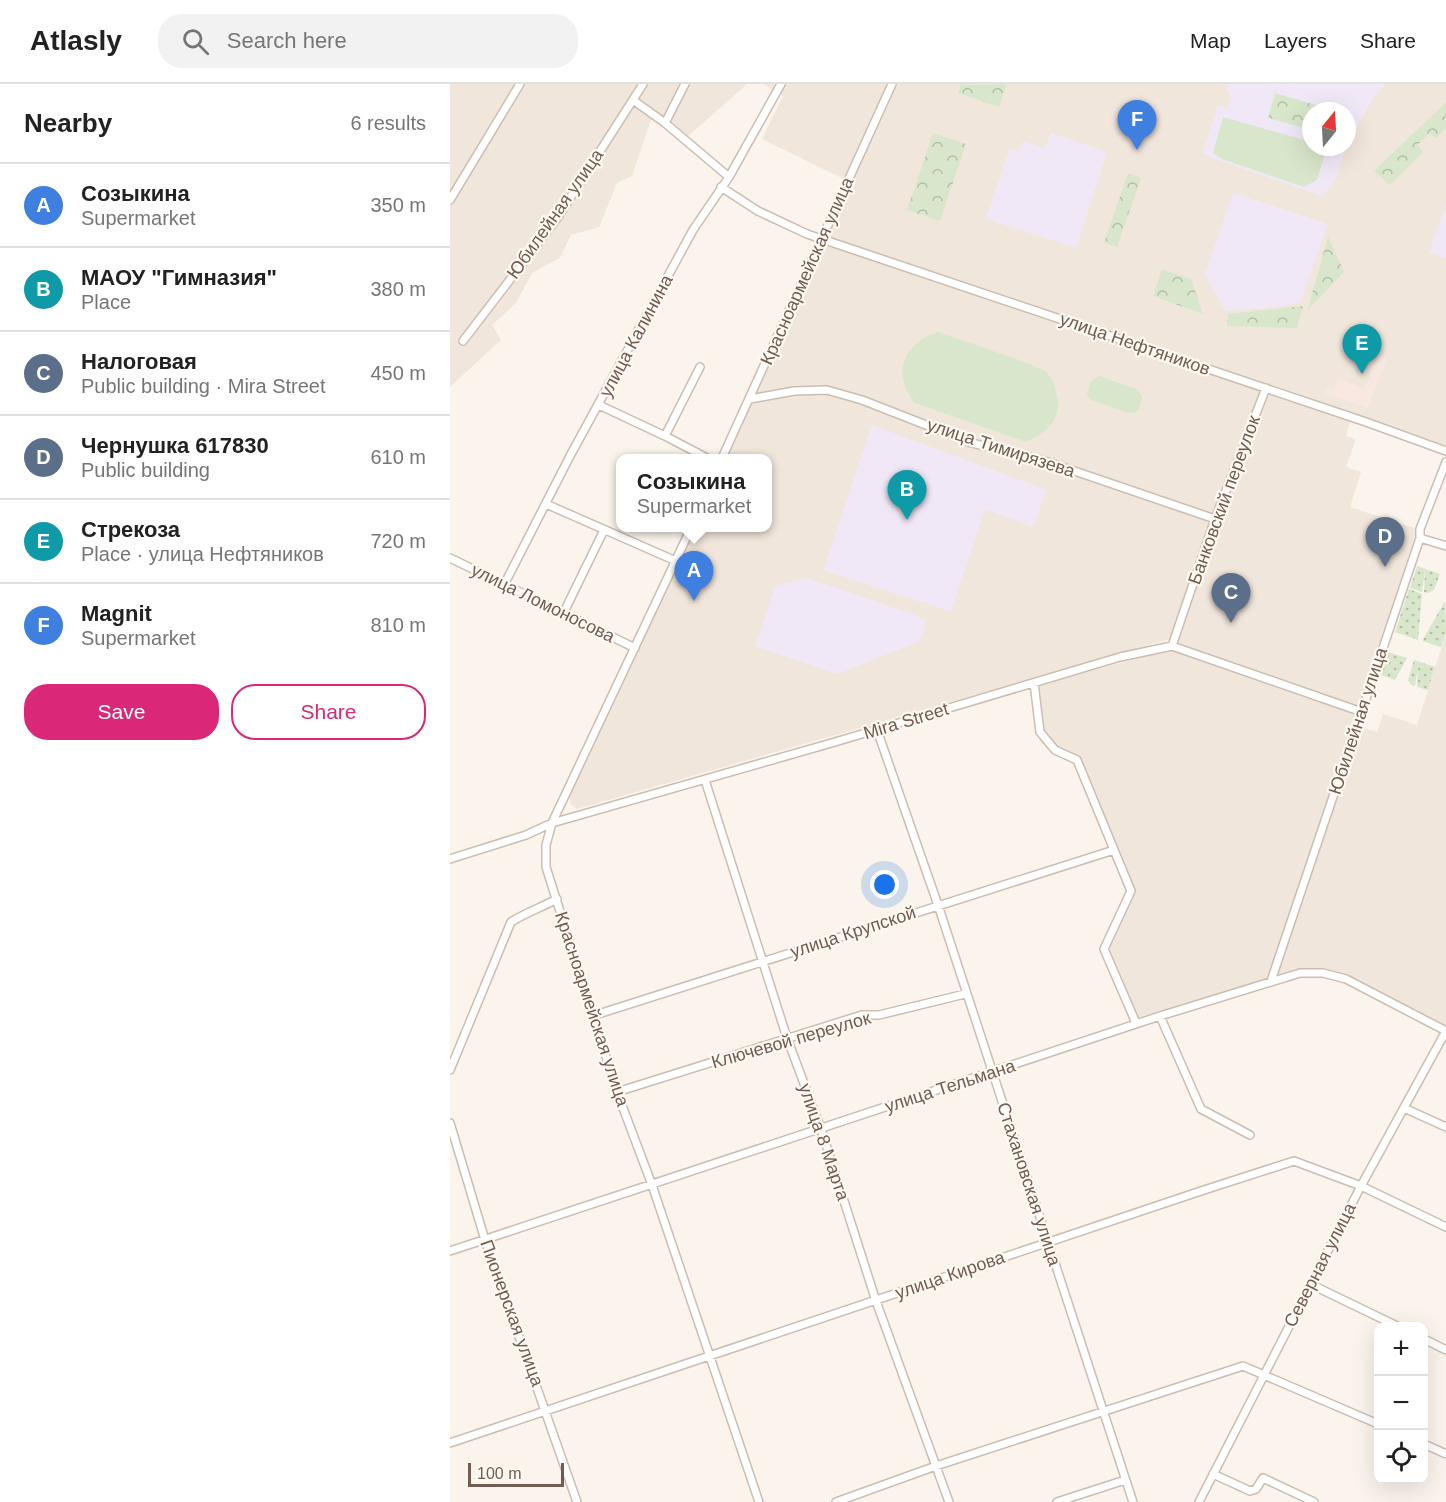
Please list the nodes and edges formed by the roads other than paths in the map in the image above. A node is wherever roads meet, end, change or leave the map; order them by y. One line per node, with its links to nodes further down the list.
1 (520, 84): 10 (street)
2 (643, 84): 6 (street, Юбилейная улица)
3 (685, 84): 7 (street)
4 (781, 84): 8 (street, улица Калинина)
5 (892, 84): 11 (street, Красноармейская улица)
6 (633, 100): 7 (street); 12 (street, Юбилейная улица)
7 (665, 123): 8 (street)
8 (729, 177): 9 (street, улица Калинина)
9 (721, 187): 11 (street, улица Нефтяников); 16 (street, улица Калинина)
10 (450, 200)
11 (823, 239): 14 (street, улица Нефтяников); 15 (street, Красноармейская улица)
12 (463, 340)
13 (700, 367): 17 (street)
14 (1266, 388): 18 (street, улица Нефтяников); 23 (street, Банковский переулок)
15 (750, 399): 20 (street, Красноармейская улица); 23 (street, улица Тимирязева)
16 (599, 405): 17 (street); 22 (street, улица Калинина)
17 (665, 436): 19 (street)
18 (1446, 451)
19 (698, 454)
20 (724, 454)
21 (1446, 462): 26 (street, Юбилейная улица)
22 (546, 504): 24 (street); 30 (street, улица Калинина)
23 (1215, 519): 32 (street, Банковский переулок)
24 (604, 530): 29 (street); 31 (street)
25 (689, 532): 29 (street, Красноармейская улица)
26 (1420, 538): 27 (street); 35 (street, Юбилейная улица)
27 (1446, 546)
28 (450, 558): 30 (street, улица Ломоносова)
29 (676, 561): 33 (street, Красноармейская улица)
30 (504, 585): 31 (street, улица Ломоносова)
31 (563, 614): 33 (street, улица Ломоносова)
32 (1172, 646): 34 (street, Mira Street); 35 (street)
33 (635, 648): 38 (street, Красноармейская улица)
34 (1034, 683): 36 (street, Mira Street); 39 (street)
35 (1362, 712): 44 (street, Юбилейная улица)
36 (877, 730): 37 (street, Mira Street); 42 (street, Стахановская улица)
37 (705, 780): 38 (street, Mira Street); 43 (street, улица 8 Марта)
38 (552, 823): 40 (street, Mira Street); 41 (street, Красноармейская улица)
39 (1114, 850): 42 (street, улица Крупской); 48 (street)
40 (450, 859)
41 (557, 899): 46 (street, Красноармейская улица); 51 (street)
42 (938, 905): 43 (street, улица Крупской); 45 (street, Стахановская улица)
43 (762, 962): 46 (street, улица Крупской); 50 (street, улица 8 Марта)
44 (1271, 981): 47 (street, улица Тельмана); 49 (street, улица Тельмана)
45 (966, 994): 50 (street, Ключевой переулок); 52 (street, Стахановская улица)
46 (592, 1016): 53 (street, Красноармейская улица)
47 (1160, 1016): 48 (street, улица Тельмана); 58 (street)
48 (1136, 1023): 52 (street, улица Тельмана)
49 (1446, 1031): 54 (street, Северная улица)
50 (787, 1038): 53 (street, Ключевой переулок); 57 (street, улица 8 Марта)
51 (450, 1070)
52 (993, 1072): 57 (street, улица Тельмана); 63 (street, Стахановская улица)
53 (617, 1092): 59 (street, Красноармейская улица)
54 (1404, 1108): 56 (street); 60 (street, Северная улица)
55 (450, 1123): 62 (street, Пионерская улица)
56 (1446, 1127)
57 (821, 1129): 59 (street, улица Тельмана); 66 (street, улица 8 Марта)
58 (1250, 1135)
59 (652, 1185): 62 (street, улица Тельмана); 70 (street, Красноармейская улица)
60 (1361, 1186): 61 (street, улица Кирова); 63 (street, улица Кирова); 65 (street, Северная улица)
61 (1446, 1227)
62 (485, 1240): 64 (street, улица Тельмана); 72 (street, Пионерская улица)
63 (1048, 1242): 66 (street, улица Кирова); 73 (street, Стахановская улица)
64 (450, 1251)
65 (1310, 1284): 67 (street); 71 (street, Северная улица)
66 (876, 1301): 70 (street, улица Кирова); 78 (street, улица 8 Марта)
67 (1389, 1322)
68 (1428, 1341): 69 (street)
69 (1446, 1350)
70 (710, 1355): 72 (street, улица Кирова); 82 (street, Красноармейская улица)
71 (1263, 1374): 73 (street); 74 (street); 79 (street, Северная улица)
72 (547, 1411): 75 (street, улица Кирова); 81 (street, Пионерская улица)
73 (1102, 1411): 78 (street); 80 (street, Стахановская улица)
74 (1374, 1422)
75 (450, 1443)
76 (1428, 1446): 77 (street)
77 (1446, 1454)
78 (936, 1466): 83 (street); 84 (street, улица 8 Марта)
79 (1213, 1474): 87 (street, Северная улица); 88 (street)
80 (1125, 1480): 85 (street); 86 (street, Стахановская улица)
81 (577, 1502)
82 (759, 1502)
83 (836, 1502)
84 (949, 1502)
85 (1057, 1502)
86 (1133, 1502)
87 (1199, 1502)
88 (1314, 1502)

